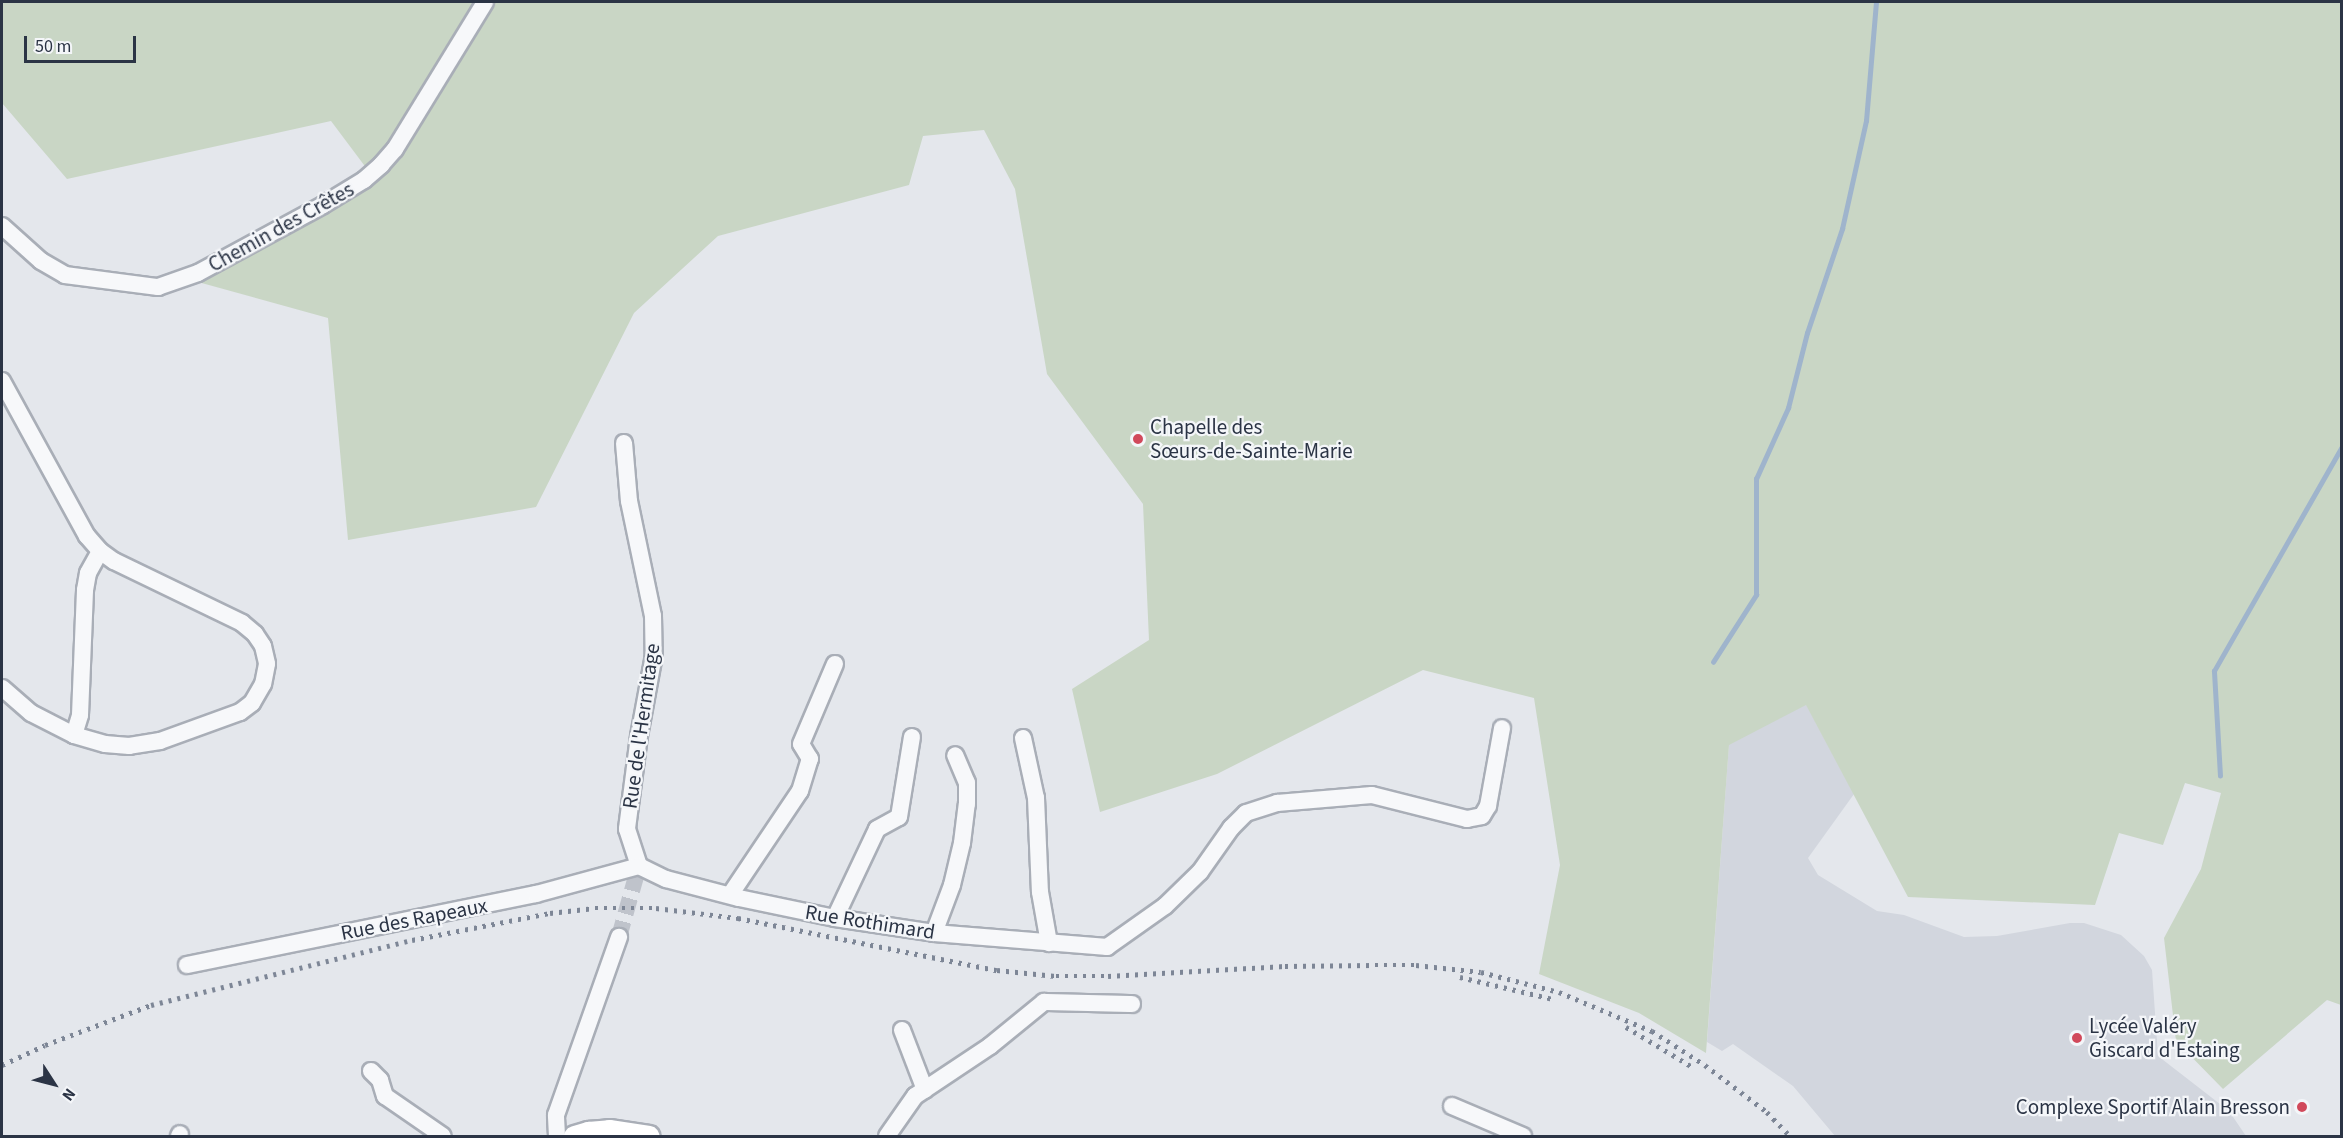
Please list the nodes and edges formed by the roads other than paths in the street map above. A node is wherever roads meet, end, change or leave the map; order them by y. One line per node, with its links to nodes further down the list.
1 (485, 2): 2 (street, Chemin des Crêtes)
2 (2, 226)
3 (2, 381): 5 (street)
4 (624, 443): 13 (street, Rue de l'Hermitage)
5 (100, 551): 9 (street); 9 (street)
6 (835, 664): 14 (street)
7 (2, 688): 9 (street)
8 (1502, 728): 18 (street, Rue Rothimard)
9 (74, 735)
10 (912, 737): 15 (street)
11 (1023, 738): 18 (street)
12 (955, 754): 16 (street)
13 (639, 866): 14 (street, Rue Rothimard); 19 (street, Rue des Rapeaux)
14 (729, 895): 15 (street, Rue Rothimard)
15 (835, 918): 16 (street, Rue Rothimard)
16 (934, 933): 18 (street, Rue Rothimard)
17 (618, 937): 26 (street)
18 (1049, 943)
19 (187, 965)
20 (1132, 1004): 23 (street)
21 (903, 1030): 23 (street)
22 (371, 1071): 25 (street)
23 (925, 1090): 29 (street)
24 (1452, 1106): 30 (street)
25 (443, 1137)
26 (557, 1137)
27 (574, 1137): 28 (main road)
28 (649, 1137)
29 (887, 1137)
30 (1523, 1137)

